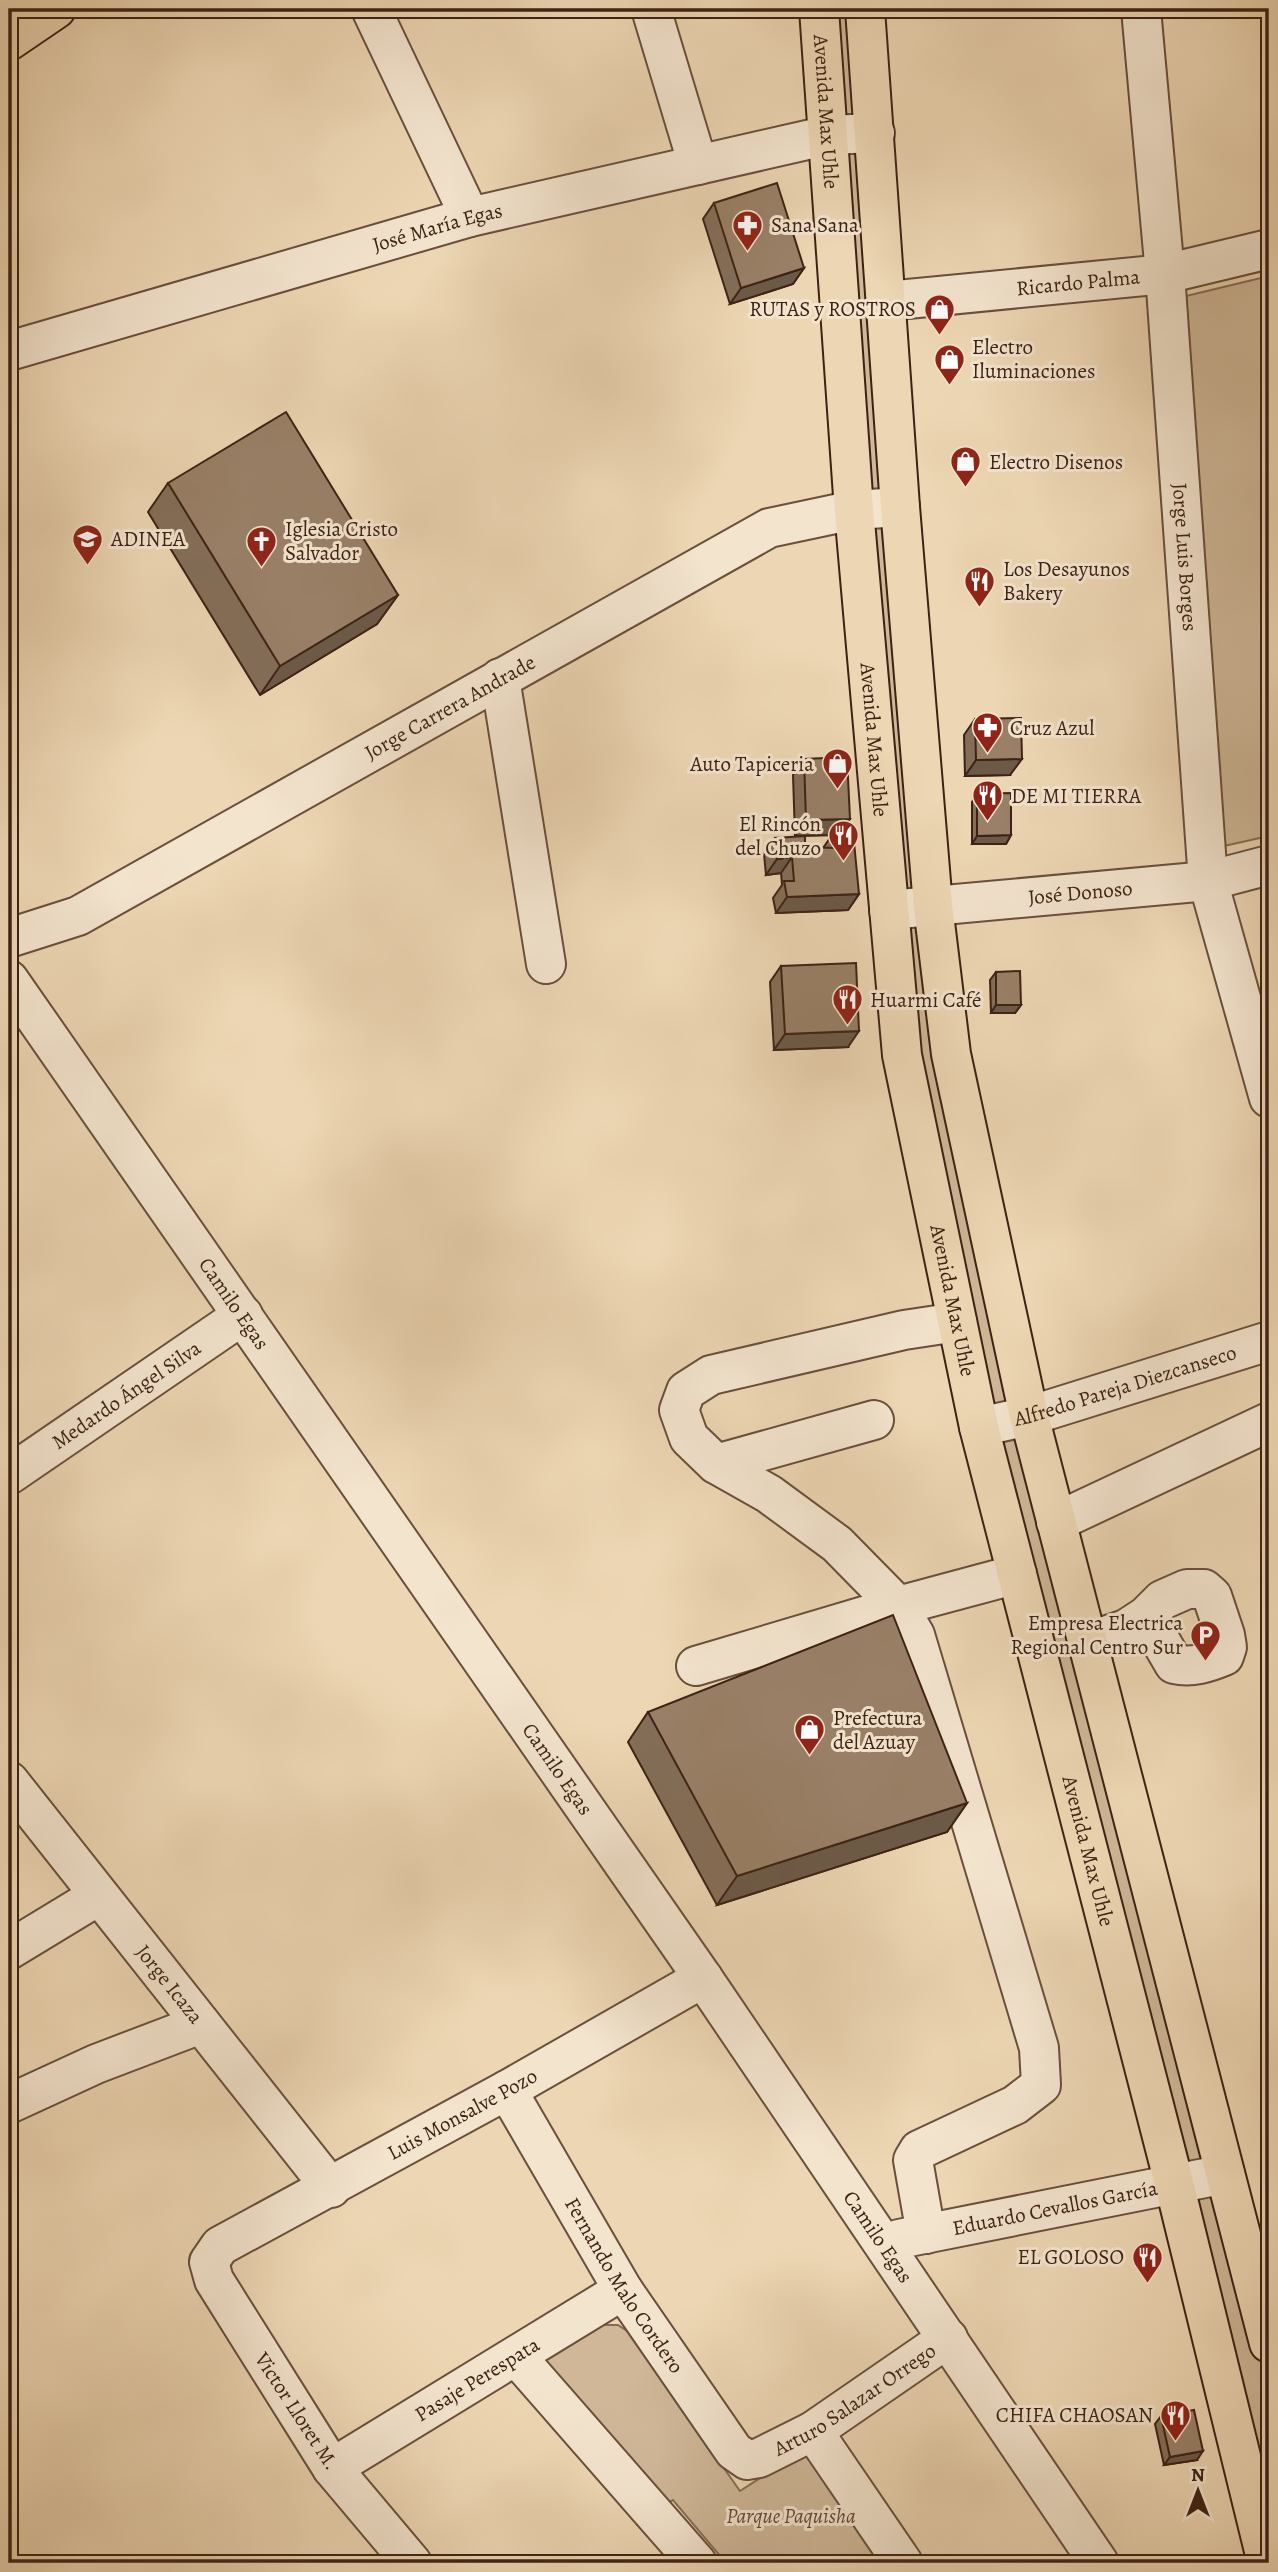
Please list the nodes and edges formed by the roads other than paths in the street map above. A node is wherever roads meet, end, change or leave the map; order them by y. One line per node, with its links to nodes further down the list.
1 (56, 9): 7 (main road)
2 (371, 9): 11 (street)
3 (652, 9): 10 (street)
4 (819, 9): 9 (main road, Avenida Max Uhle)
5 (865, 9): 8 (main road)
6 (1142, 9): 13 (street, Jorge Luis Borges)
7 (9, 41)
8 (875, 133): 9 (street, José María Egas); 14 (main road)
9 (829, 135): 10 (street, José María Egas); 17 (main road, Avenida Max Uhle)
10 (698, 165): 11 (street, José María Egas)
11 (470, 217): 15 (street, José María Egas)
12 (1269, 249): 13 (street, Ricardo Palma)
13 (1165, 274): 14 (street, Ricardo Palma); 20 (street, Jorge Luis Borges)
14 (887, 301): 16 (main road)
15 (9, 351)
16 (900, 507): 17 (street, Jorge Carrera Andrade); 21 (main road)
17 (854, 510): 18 (street, Jorge Carrera Andrade); 22 (main road, Avenida Max Uhle)
18 (500, 678): 23 (street, Jorge Carrera Andrade); 24 (street)
19 (1269, 865): 20 (street, José Donoso)
20 (1208, 881): 21 (street, José Donoso); 26 (street, Jorge Luis Borges)
21 (933, 906): 22 (street, José Donoso); 30 (main road)
22 (889, 910): 28 (main road, Avenida Max Uhle)
23 (9, 939)
24 (547, 964)
25 (9, 980): 27 (street, Camilo Egas)
26 (1269, 1098)
27 (243, 1315): 35 (street, Medardo Ángel Silva); 45 (street, Camilo Egas)
28 (957, 1322): 33 (main road, Avenida Max Uhle); 34 (street)
29 (1269, 1341): 30 (street, Alfredo Pareja Diezcanseco)
30 (1029, 1416): 33 (street, Alfredo Pareja Diezcanseco); 36 (main road)
31 (874, 1420): 34 (street)
32 (1269, 1422): 36 (street)
33 (979, 1427): 37 (main road, Avenida Max Uhle)
34 (716, 1464): 38 (street)
35 (9, 1475)
36 (1056, 1522): 40 (main road)
37 (1017, 1574): 38 (street); 50 (main road, Avenida Max Uhle)
38 (898, 1606): 41 (street); 52 (street)
39 (1146, 1616): 40 (street)
40 (1087, 1642): 49 (main road)
41 (696, 1666)
42 (9, 1781): 43 (street, Jorge Icaza)
43 (98, 1896): 44 (street); 46 (street, Jorge Icaza)
44 (9, 1950)
45 (703, 1978): 47 (street, Luis Monsalve Pozo); 53 (street, Camilo Egas)
46 (201, 2024): 48 (street); 51 (street, Jorge Icaza)
47 (507, 2090): 51 (street, Luis Monsalve Pozo); 55 (street, Fernando Malo Cordero)
48 (9, 2104)
49 (1225, 2174): 50 (street, Eduardo Cevallos García); 57 (main road)
50 (1174, 2183): 52 (street, Eduardo Cevallos García); 66 (main road, Avenida Max Uhle)
51 (331, 2188): 54 (street, Luis Monsalve Pozo)
52 (926, 2234): 53 (street, Eduardo Cevallos García)
53 (884, 2242): 56 (street, Camilo Egas)
54 (220, 2246): 61 (street, Victor Lloret M.)
55 (623, 2290): 58 (street, Pasaje Perespata); 60 (street, Fernando Malo Cordero)
56 (948, 2338): 59 (street, Arturo Salazar Orrego); 65 (street, Camilo Egas)
57 (1269, 2343)
58 (516, 2356): 61 (street, Pasaje Perespata); 63 (street)
59 (813, 2431): 60 (street, Arturo Salazar Orrego); 64 (street)
60 (760, 2458)
61 (331, 2468): 62 (street, Victor Lloret M.)
62 (412, 2563)
63 (697, 2563)
64 (903, 2563)
65 (1099, 2563)
66 (1268, 2563)

